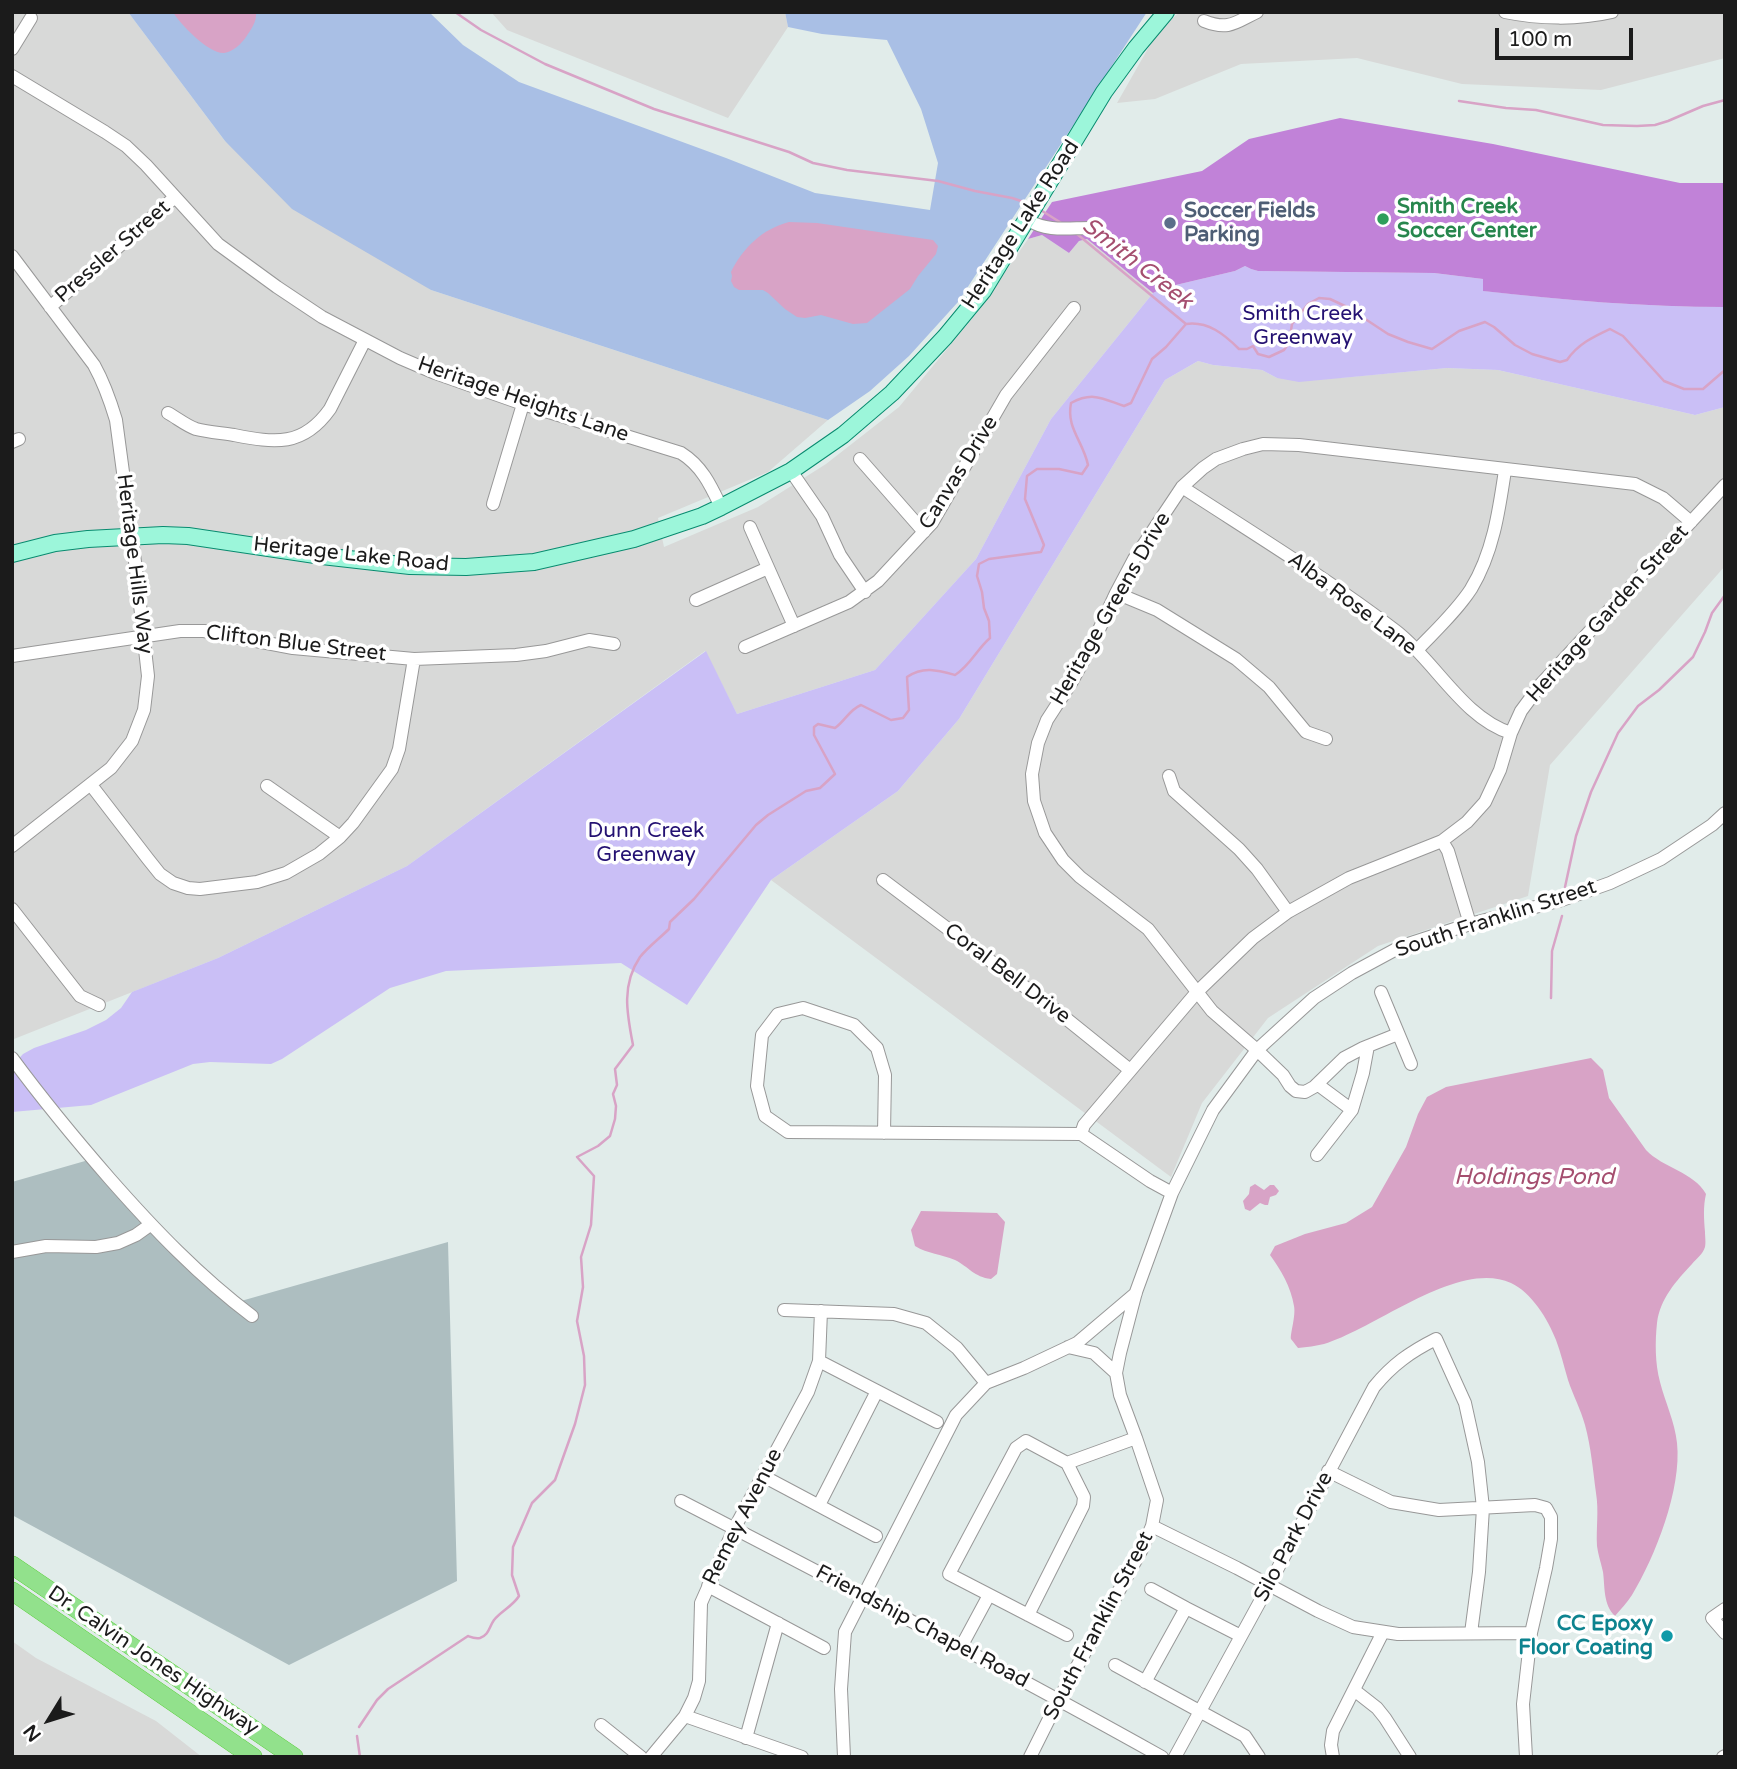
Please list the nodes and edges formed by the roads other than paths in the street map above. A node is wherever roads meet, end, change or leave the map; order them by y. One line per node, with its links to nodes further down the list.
1 (1166, 12): 10 (main road, Heritage Lake Road)
2 (1257, 12): 6 (street)
3 (1505, 12): 4 (street)
4 (1612, 12)
5 (31, 18): 7 (street)
6 (1204, 21)
7 (12, 49)
8 (12, 76): 9 (street, Heritage Heights Lane)
9 (175, 197): 13 (street, Pressler Street); 15 (street, Heritage Heights Lane)
10 (1028, 220): 11 (street); 20 (main road, Heritage Lake Road)
11 (1090, 228)
12 (12, 257): 13 (street, Heritage Hills Way)
13 (50, 307): 28 (street, Heritage Hills Way)
14 (1074, 307): 27 (street, Canvas Drive)
15 (365, 340): 16 (street, Heritage Heights Lane); 17 (street)
16 (523, 404): 23 (street); 24 (street, Heritage Heights Lane)
17 (168, 413)
18 (860, 458): 27 (street)
19 (1505, 470): 22 (street, Heritage Greens Drive); 25 (street, Heritage Greens Drive); 38 (street)
20 (791, 471): 24 (main road, Heritage Lake Road); 31 (street)
21 (1725, 485): 25 (street, Heritage Garden Street)
22 (1182, 487): 32 (street, Heritage Greens Drive); 38 (street, Alba Rose Lane)
23 (493, 504)
24 (721, 508): 28 (main road, Heritage Lake Road)
25 (1690, 522): 41 (street, Heritage Garden Street)
26 (750, 527): 30 (street)
27 (924, 532): 31 (street, Canvas Drive)
28 (131, 536): 29 (main road, Heritage Lake Road); 35 (street, Heritage Hills Way)
29 (12, 554)
30 (768, 568): 33 (street); 34 (street)
31 (865, 592): 34 (street, Canvas Drive)
32 (1116, 593): 42 (street); 54 (street, Heritage Greens Drive)
33 (696, 600)
34 (794, 626): 37 (street, Canvas Drive)
35 (144, 636): 39 (street, Clifton Blue Street); 40 (street, Clifton Blue Street); 44 (street, Heritage Hills Way)
36 (614, 644): 40 (street, Clifton Blue Street)
37 (745, 647)
38 (1416, 650): 41 (street, Alba Rose Lane)
39 (12, 656)
40 (414, 659): 47 (street)
41 (1511, 733): 48 (street, Heritage Garden Street)
42 (1326, 739)
43 (1169, 776): 52 (street)
44 (91, 785): 47 (street); 49 (street, Heritage Hills Way)
45 (267, 786): 47 (street)
46 (1725, 813): 53 (street, South Franklin Street)
47 (340, 836)
48 (1443, 841): 52 (street, Heritage Garden Street); 53 (street)
49 (12, 846)
50 (883, 880): 62 (street, Coral Bell Drive)
51 (12, 909): 56 (street)
52 (1288, 912): 54 (street, Heritage Garden Street)
53 (1470, 924): 59 (street, South Franklin Street)
54 (1197, 992): 59 (street, Heritage Greens Drive); 62 (street, Heritage Garden Street)
55 (1381, 992): 57 (street)
56 (99, 1005)
57 (1398, 1034): 58 (street); 61 (street)
58 (1368, 1046): 63 (street); 64 (street)
59 (1258, 1050): 63 (street, Heritage Greens Drive); 68 (street, South Franklin Street)
60 (12, 1058): 69 (street)
61 (1411, 1064)
62 (1130, 1070): 66 (street, Heritage Garden Street)
63 (1317, 1084): 64 (street)
64 (1352, 1110): 67 (street)
65 (884, 1133): 65 (street); 66 (street)
66 (1082, 1134): 68 (street)
67 (1317, 1155)
68 (1172, 1193): 71 (street, South Franklin Street)
69 (150, 1225): 70 (street); 74 (street)
70 (12, 1252)
71 (1136, 1292): 75 (street, South Franklin Street); 77 (street, South Franklin Street)
72 (784, 1310): 73 (street)
73 (821, 1311): 76 (street, Remey Avenue); 78 (street)
74 (252, 1316)
75 (1068, 1347): 77 (street); 78 (street, South Franklin Street)
76 (819, 1361): 79 (street); 84 (street, Remey Avenue)
77 (1116, 1373): 81 (street, South Franklin Street)
78 (986, 1383): 97 (street, South Franklin Street)
79 (877, 1391): 80 (street); 86 (street)
80 (937, 1422)
81 (1136, 1438): 82 (street); 88 (street, South Franklin Street)
82 (1067, 1463): 96 (street); 100 (street)
83 (1328, 1471): 87 (street); 87 (street, Silo Park Drive); 92 (street, Silo Park Drive)
84 (762, 1476): 86 (street); 89 (street, Remey Avenue)
85 (681, 1502): 89 (street, Friendship Chapel Road)
86 (819, 1505): 90 (street)
87 (1483, 1508): 103 (street); 104 (street)
88 (1152, 1526): 92 (street); 113 (street, South Franklin Street)
89 (734, 1529): 93 (street, Remey Avenue); 97 (street, Friendship Chapel Road)
90 (876, 1535)
91 (12, 1565): 119 (highway, Dr. Calvin Jones Highway)
92 (1269, 1585): 102 (street); 107 (street, Silo Park Drive)
93 (708, 1586): 101 (street); 115 (street, Remey Avenue)
94 (1151, 1589): 98 (street)
95 (12, 1591): 118 (highway, Dr. Calvin Jones Highway)
96 (989, 1595): 100 (street); 108 (street)
97 (863, 1596): 108 (street, Friendship Chapel Road); 123 (street, South Franklin Street)
98 (1186, 1608): 107 (street); 111 (street)
99 (1725, 1609): 105 (street)
100 (1028, 1615): 106 (street)
101 (778, 1623): 109 (street); 117 (street)
102 (1383, 1632): 103 (street); 112 (street)
103 (1471, 1633): 104 (street)
104 (1531, 1633): 130 (street)
105 (1725, 1633)
106 (1067, 1635)
107 (1241, 1636): 114 (street, Silo Park Drive)
108 (961, 1647): 113 (street, Friendship Chapel Road)
109 (824, 1648)
110 (1115, 1665): 111 (street)
111 (1145, 1682): 114 (street)
112 (1354, 1690): 128 (street); 129 (street)
113 (1059, 1699): 124 (street, South Franklin Street); 125 (street, Friendship Chapel Road)
114 (1200, 1712): 126 (street, Silo Park Drive); 127 (street)
115 (685, 1716): 117 (street); 121 (street, Remey Avenue)
116 (601, 1725): 120 (street)
117 (746, 1738): 122 (street)
118 (253, 1757)
119 (294, 1757)
120 (640, 1757)
121 (651, 1757)
122 (803, 1757)
123 (844, 1757)
124 (1030, 1757)
125 (1162, 1757)
126 (1175, 1757)
127 (1259, 1757)
128 (1333, 1757)
129 (1410, 1757)
130 (1526, 1757)

